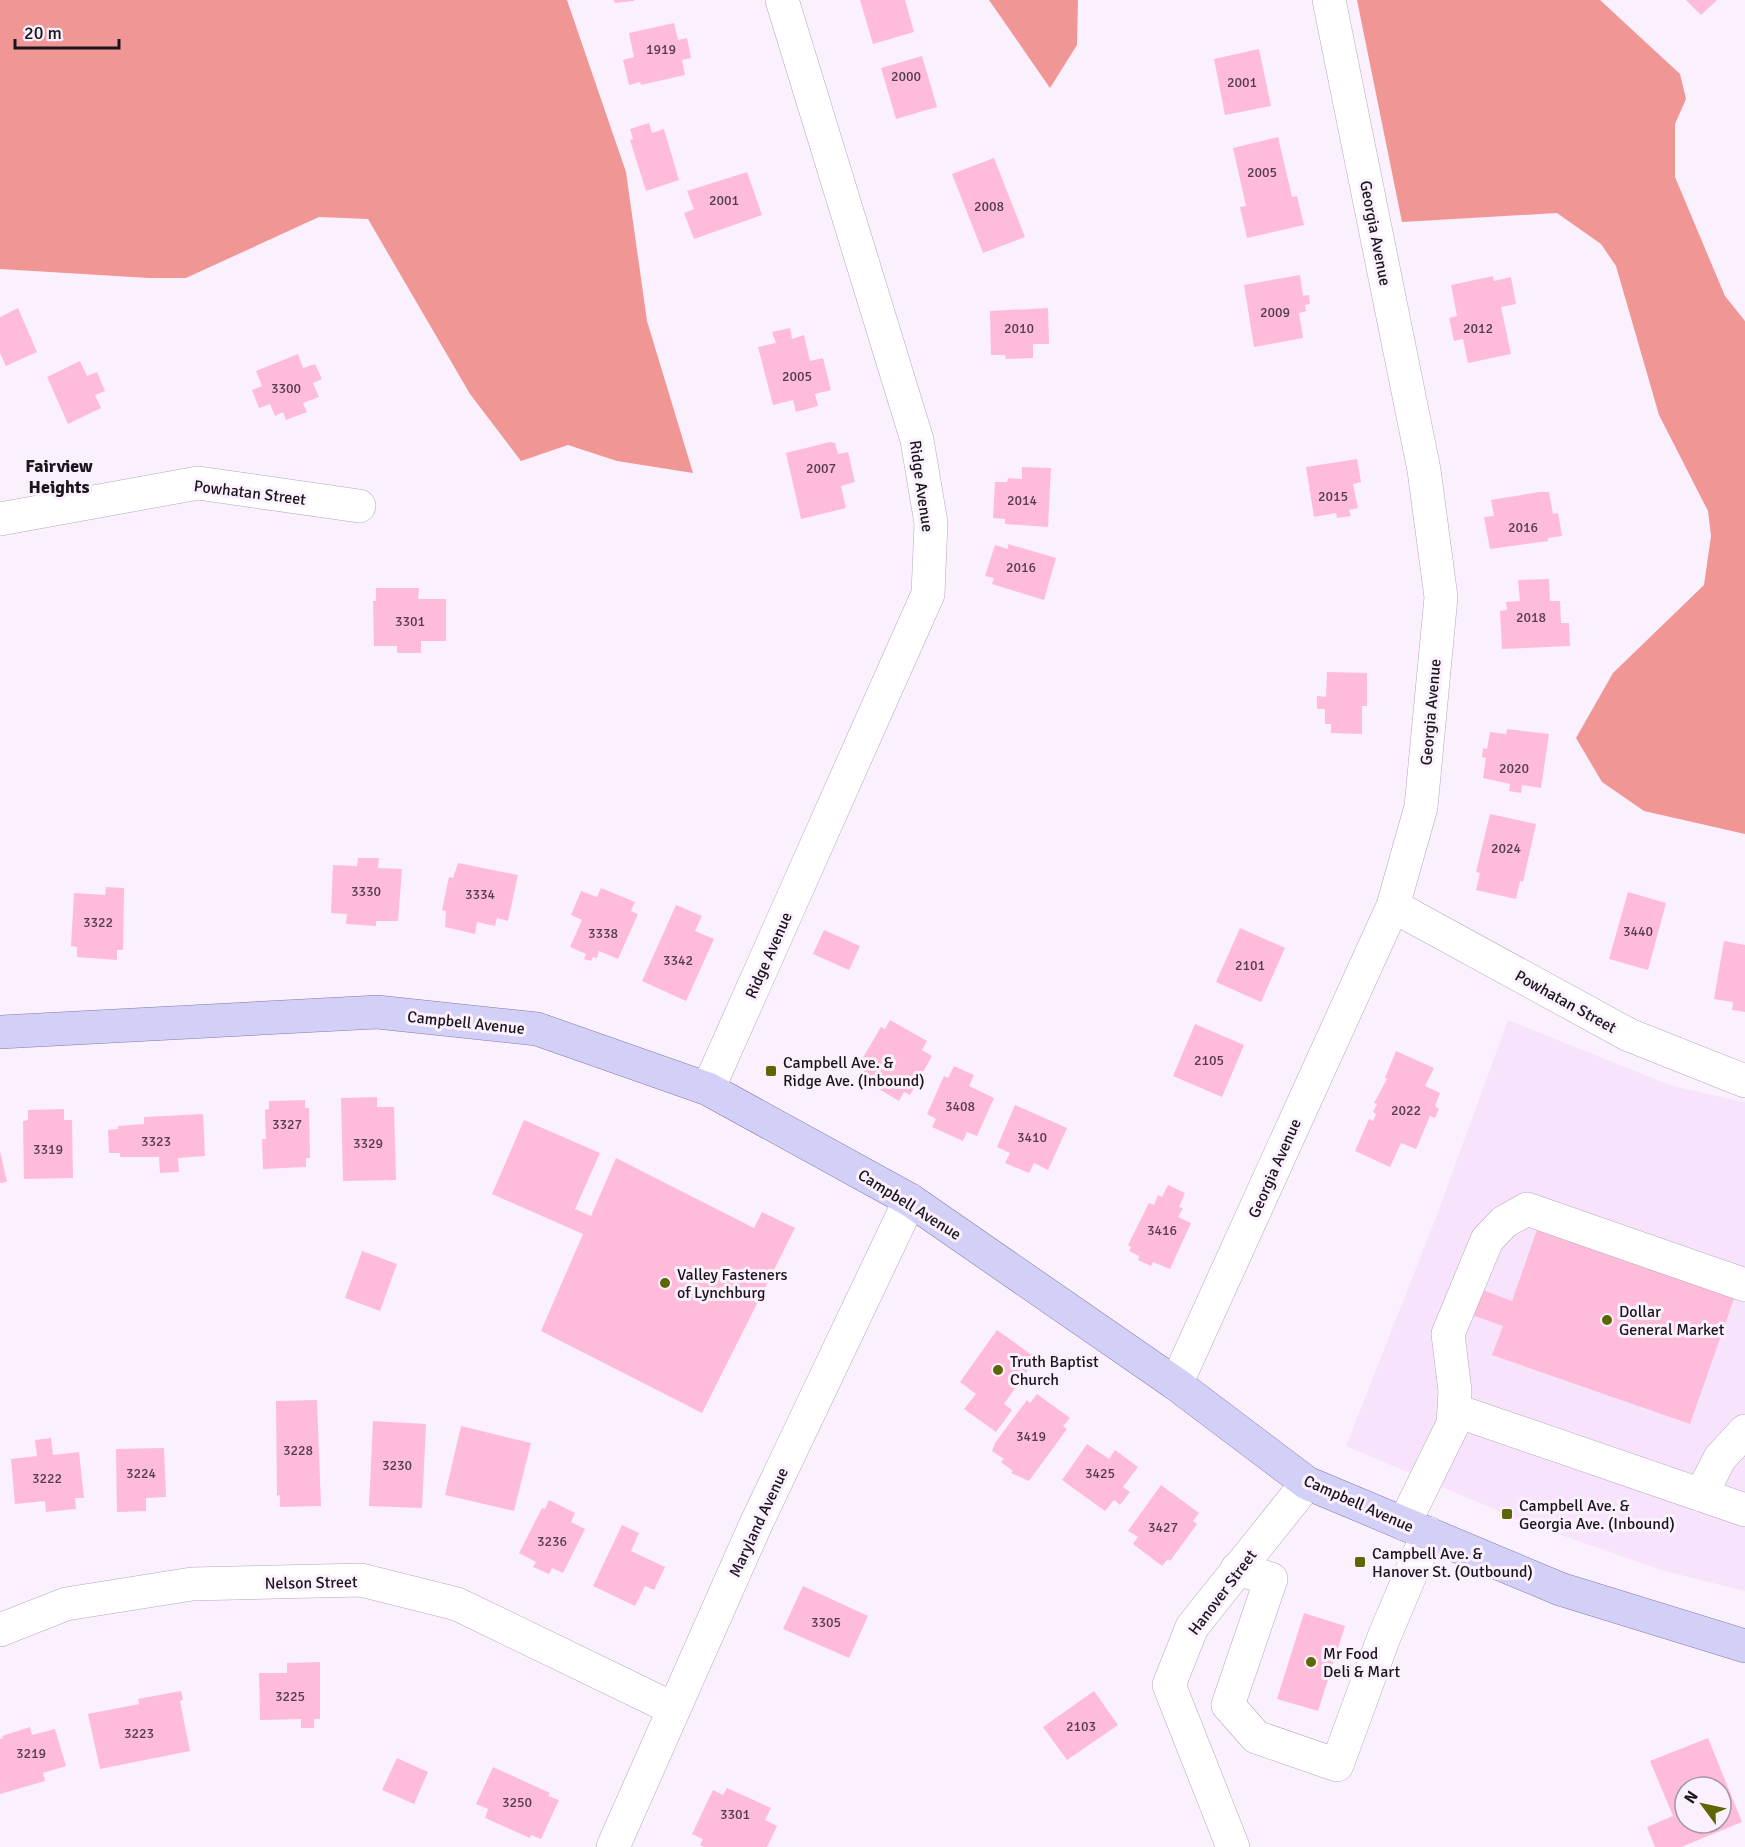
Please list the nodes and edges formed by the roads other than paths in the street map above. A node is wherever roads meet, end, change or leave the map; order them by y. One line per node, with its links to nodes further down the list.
1 (782, 0): 8 (street, Ridge Avenue)
2 (1329, 0): 5 (street, Georgia Avenue)
3 (359, 506): 4 (street, Powhatan Street)
4 (0, 519)
5 (1393, 906): 7 (street, Powhatan Street); 11 (street, Georgia Avenue)
6 (0, 1032): 8 (main road, Campbell Avenue)
7 (1745, 1081)
8 (708, 1089): 9 (main road, Campbell Avenue)
9 (910, 1200): 11 (main road, Campbell Avenue); 21 (street, Maryland Avenue)
10 (1745, 1285): 12 (street)
11 (1176, 1384): 14 (main road, Campbell Avenue)
12 (1454, 1410): 15 (street); 17 (street)
13 (1745, 1431): 15 (street)
14 (1307, 1482): 17 (main road, Campbell Avenue); 18 (street, Hanover Street)
15 (1701, 1495): 16 (street)
16 (1745, 1510)
17 (1416, 1528): 18 (street); 20 (main road, Campbell Avenue)
18 (1237, 1569): 23 (street, Hanover Street)
19 (0, 1630): 21 (street, Nelson Street)
20 (1745, 1646)
21 (674, 1709): 22 (street, Maryland Avenue)
22 (615, 1845)
23 (1233, 1847)

